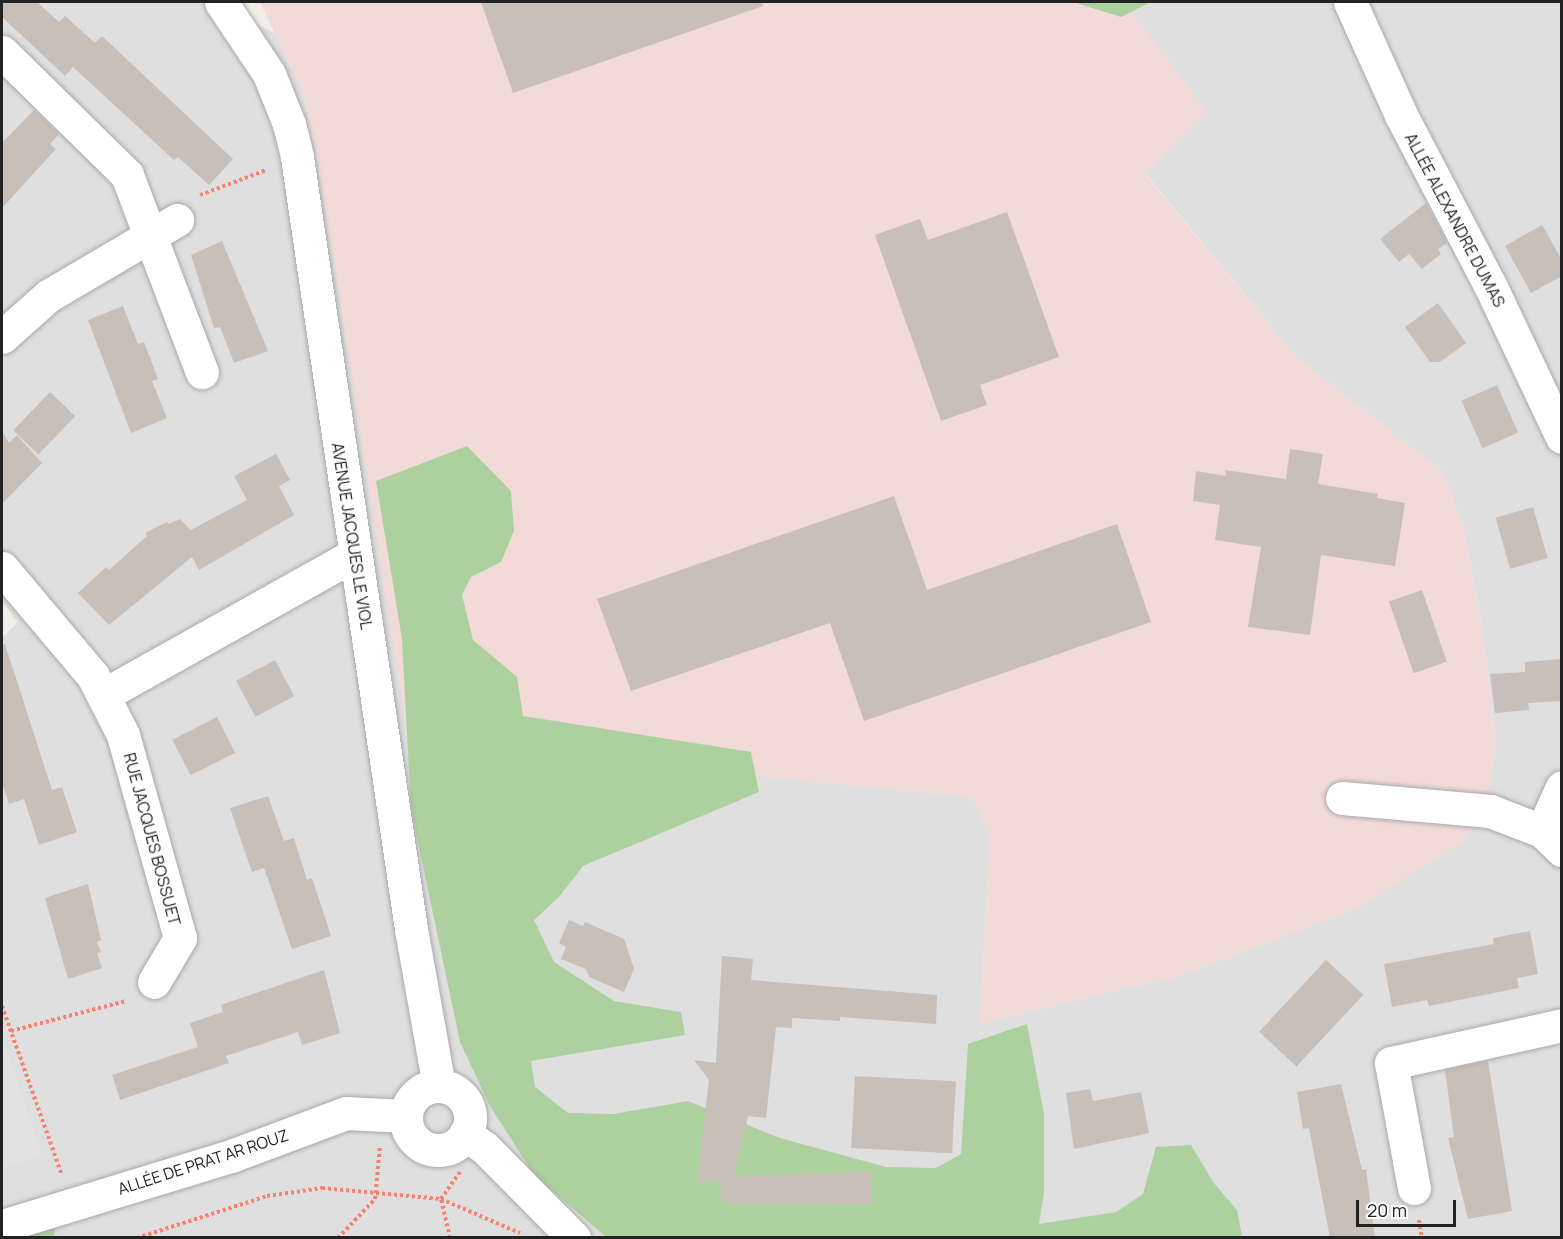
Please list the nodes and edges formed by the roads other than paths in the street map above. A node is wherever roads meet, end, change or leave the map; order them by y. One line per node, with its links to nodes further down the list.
1 (221, 2): 8 (street, AVENUE JACQUES LE VIOL)
2 (1350, 2): 7 (street, ALLÉE ALEXANDRE DUMAS)
3 (8, 71): 4 (street)
4 (164, 229): 5 (street); 6 (street)
5 (2, 337)
6 (202, 372)
7 (1562, 437)
8 (354, 555): 10 (street); 16 (street, AVENUE JACQUES LE VIOL)
9 (8, 575): 10 (street, RUE JACQUES BOSSUET)
10 (105, 694): 14 (street, RUE JACQUES BOSSUET)
11 (1562, 787): 13 (street)
12 (1342, 798): 13 (street)
13 (1552, 840)
14 (154, 982)
15 (1562, 1025): 19 (street)
16 (439, 1086): 17 (street); 18 (street)
17 (394, 1115): 18 (street); 20 (street, ALLÉE DE PRAT AR ROUZ)
18 (475, 1141): 21 (street)
19 (1413, 1188)
20 (2, 1226)
21 (574, 1238)

